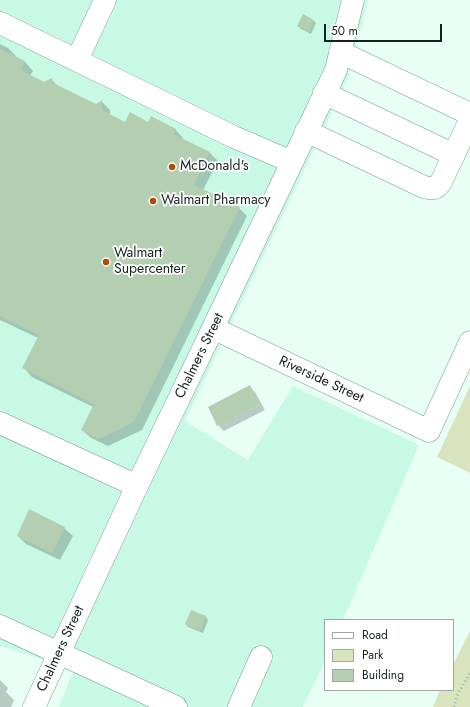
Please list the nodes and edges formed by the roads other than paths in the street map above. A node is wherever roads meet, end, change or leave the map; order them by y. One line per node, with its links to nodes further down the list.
1 (105, 0): 5 (street)
2 (353, 0): 4 (street, Chalmers Street)
3 (0, 23): 5 (street)
4 (340, 52): 6 (street, Chalmers Street); 7 (street)
5 (77, 60): 11 (street)
6 (324, 93): 9 (street, Chalmers Street); 10 (street)
7 (470, 114)
8 (470, 120): 10 (street)
9 (306, 131): 10 (street); 11 (street, Chalmers Street)
10 (454, 155)
11 (292, 162): 12 (street, Chalmers Street)
12 (213, 328): 13 (street, Riverside Street); 15 (street, Chalmers Street)
13 (470, 342)
14 (0, 423): 15 (street)
15 (137, 486): 17 (street, Chalmers Street)
16 (0, 626): 17 (street)
17 (59, 653): 19 (street, Chalmers Street); 20 (street)
18 (260, 657): 21 (street)
19 (34, 707)
20 (176, 707)
21 (239, 707)

